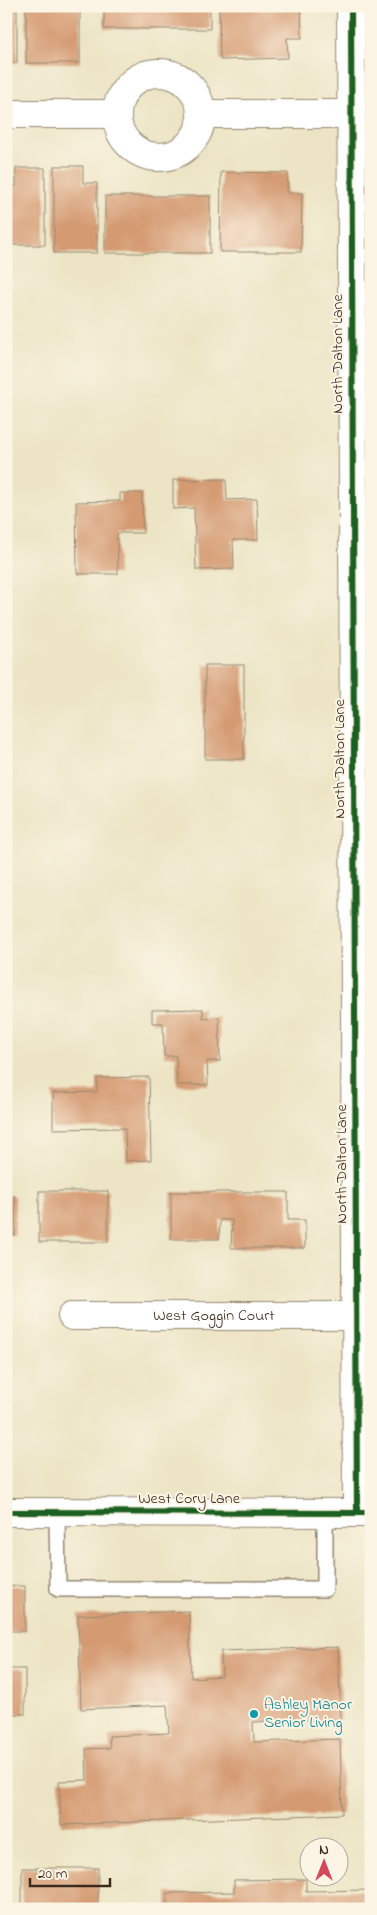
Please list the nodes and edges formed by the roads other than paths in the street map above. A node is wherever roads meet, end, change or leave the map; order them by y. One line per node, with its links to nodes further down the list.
1 (351, 6): 5 (street, North Dalton Lane)
2 (6, 114): 3 (street)
3 (117, 114): 4 (street); 4 (street)
4 (201, 114): 5 (street)
5 (361, 114): 7 (street, North Dalton Lane)
6 (72, 1316): 7 (street, West Goggin Court)
7 (356, 1316): 11 (street, North Dalton Lane)
8 (6, 1512): 9 (street, West Cory Lane)
9 (57, 1512): 10 (street, West Cory Lane); 10 (lane)
10 (325, 1513): 11 (street, West Cory Lane)
11 (364, 1513)

